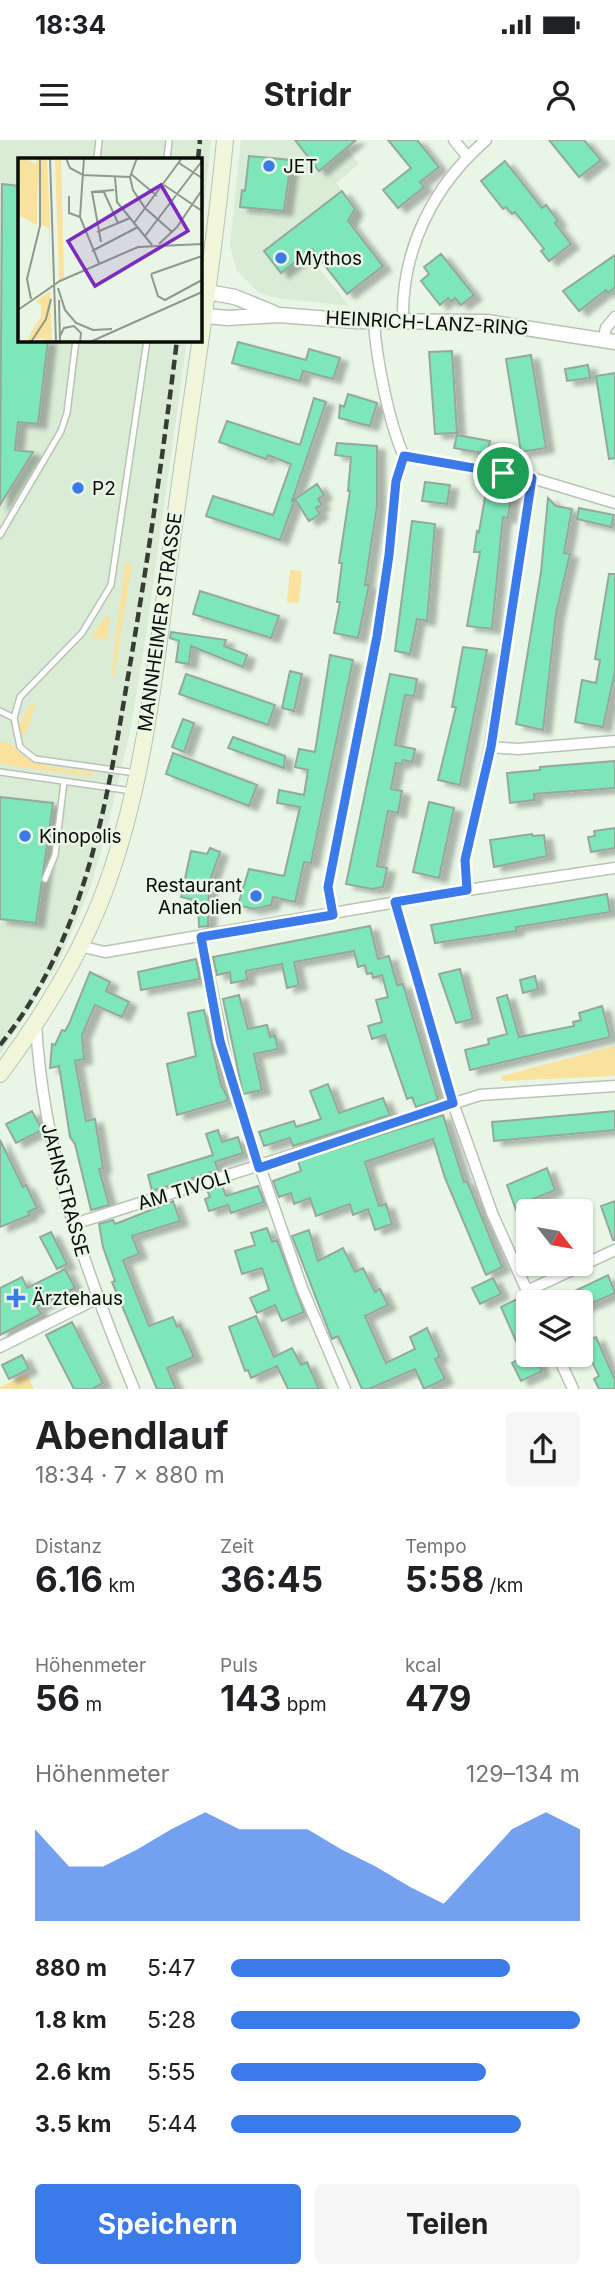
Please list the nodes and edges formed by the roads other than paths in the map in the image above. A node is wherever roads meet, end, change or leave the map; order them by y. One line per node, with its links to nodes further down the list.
1 (99, 140): 7 (lane)
2 (169, 140): 8 (lane)
3 (225, 140): 9 (main road, MANNHEIMER STRASSE)
4 (454, 140): 6 (street)
5 (486, 140): 6 (street)
6 (467, 156): 13 (street)
7 (97, 158)
8 (167, 158)
9 (208, 292): 10 (street, HEINRICH-LANZ-RING); 11 (main road, MANNHEIMER STRASSE)
10 (279, 315): 11 (street, HEINRICH-LANZ-RING); 14 (street, HEINRICH-LANZ-RING)
11 (206, 316): 27 (main road, MANNHEIMER STRASSE)
12 (615, 317): 17 (street)
13 (403, 321): 14 (street, HEINRICH-LANZ-RING); 17 (street, HEINRICH-LANZ-RING)
14 (374, 322): 18 (street)
15 (76, 341): 21 (lane)
16 (146, 341): 23 (lane)
17 (609, 341)
18 (404, 456): 19 (street); 34 (street)
19 (532, 478): 20 (street); 25 (street)
20 (615, 503)
21 (0, 535)
22 (0, 711): 23 (lane)
23 (14, 718): 27 (lane)
24 (615, 741): 25 (street)
25 (491, 747): 32 (street)
26 (0, 772): 28 (lane)
27 (136, 773): 29 (main road, MANNHEIMER STRASSE)
28 (64, 782): 29 (lane); 31 (lane)
29 (132, 791): 36 (main road, MANNHEIMER STRASSE)
30 (615, 868): 32 (street)
31 (45, 879)
32 (467, 890): 33 (street)
33 (395, 902): 34 (street); 40 (street)
34 (333, 915): 35 (street)
35 (201, 937): 36 (street); 41 (street)
36 (79, 946): 37 (main road, MANNHEIMER STRASSE)
37 (36, 1024): 38 (main road, MANNHEIMER STRASSE); 42 (street, JAHNSTRASSE)
38 (0, 1074)
39 (615, 1086): 40 (street, AM TIVOLI)
40 (453, 1103): 41 (street, AM TIVOLI); 44 (street)
41 (259, 1168): 42 (street, AM TIVOLI); 50 (street)
42 (74, 1224): 46 (street, JAHNSTRASSE)
43 (615, 1250): 45 (street)
44 (527, 1290)
45 (529, 1290)
46 (96, 1299): 47 (street); 49 (street, JAHNSTRASSE)
47 (0, 1347)
48 (563, 1367): 51 (street)
49 (134, 1389)
50 (345, 1389)
51 (573, 1389)

